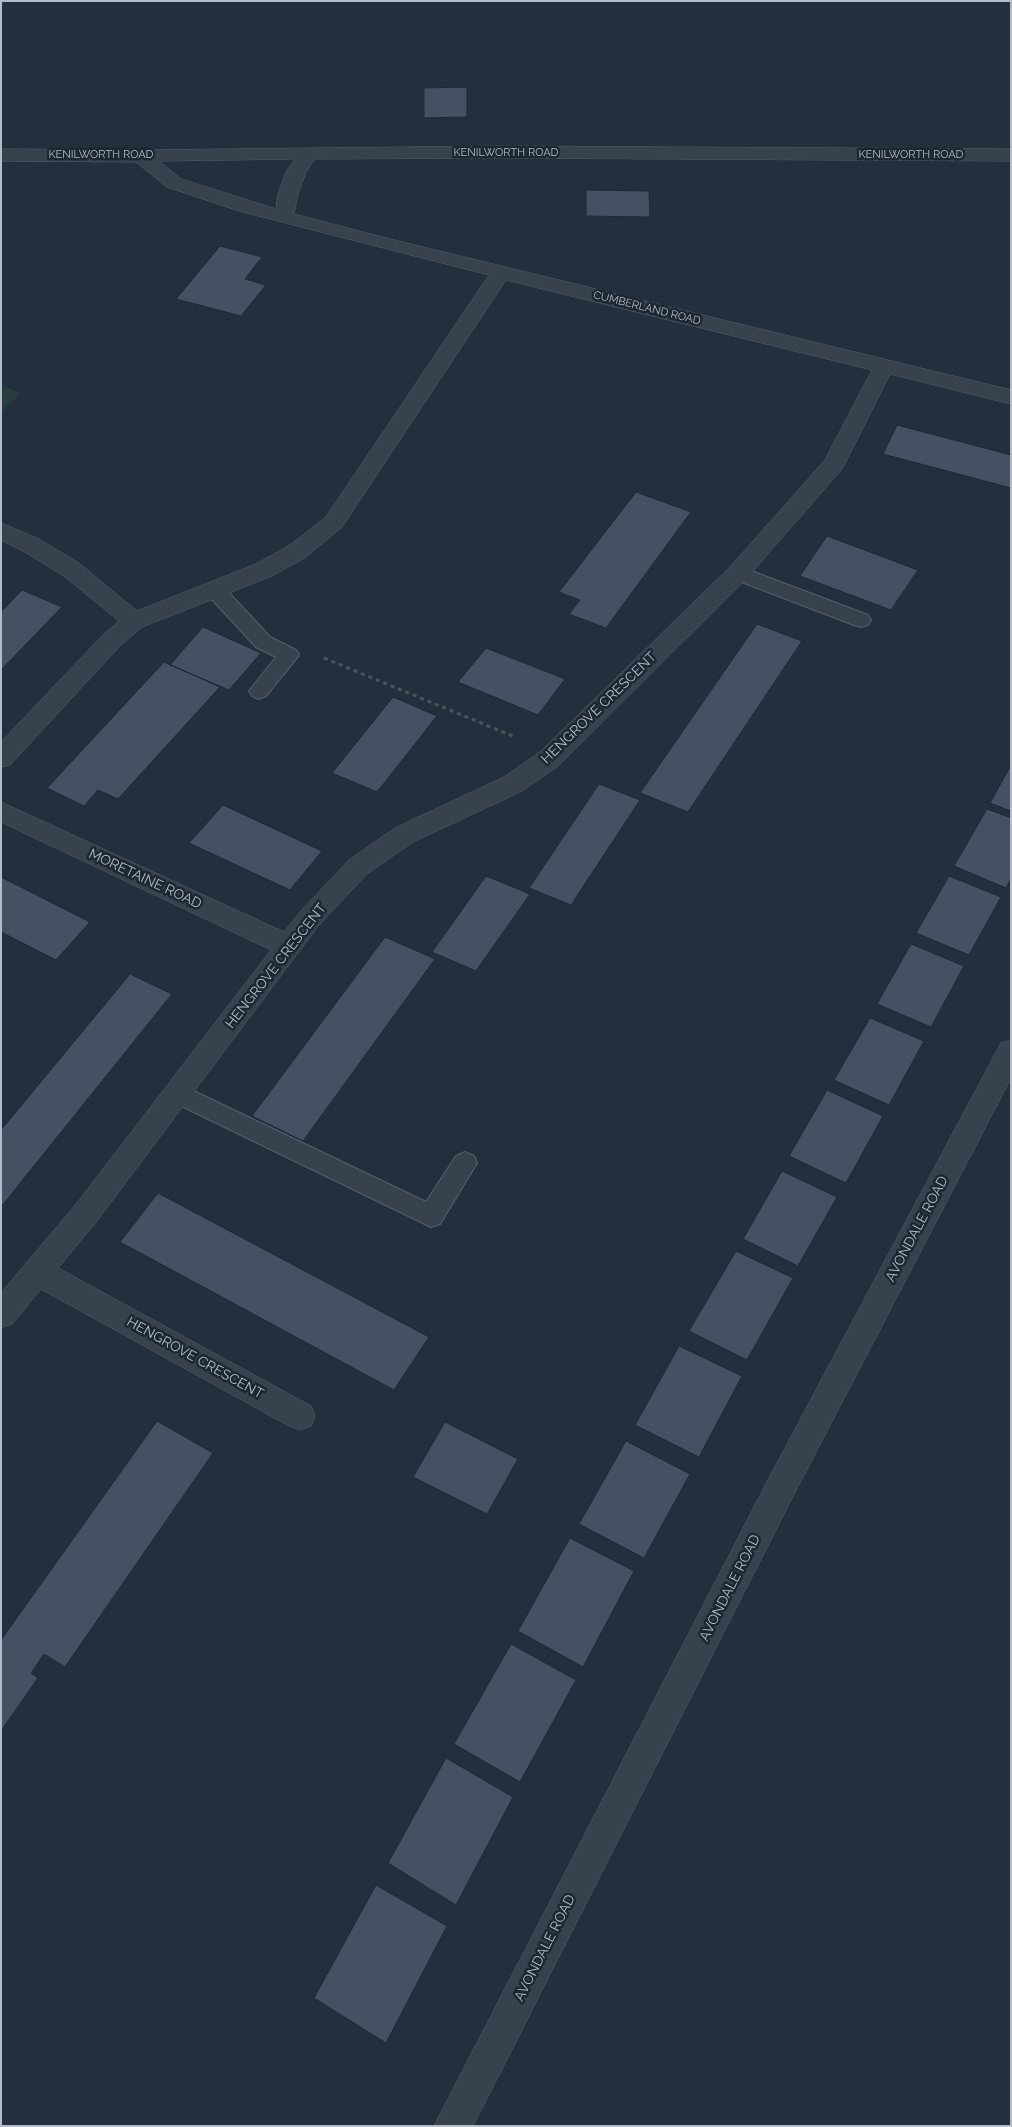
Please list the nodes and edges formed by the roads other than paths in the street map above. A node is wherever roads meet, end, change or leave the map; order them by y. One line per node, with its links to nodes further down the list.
1 (309, 153): 3 (street, KENILWORTH ROAD); 4 (street, KENILWORTH ROAD); 5 (street)
2 (1, 155): 4 (street, KENILWORTH ROAD)
3 (1011, 155)
4 (141, 156): 5 (street, CUMBERLAND ROAD)
5 (284, 217): 6 (street, CUMBERLAND ROAD)
6 (501, 272): 7 (street, CUMBERLAND ROAD); 11 (street)
7 (884, 366): 8 (street, CUMBERLAND ROAD); 10 (street, HENGROVE CRESCENT)
8 (1011, 397)
9 (1, 531): 13 (street)
10 (738, 573): 12 (lane); 17 (street, HENGROVE CRESCENT)
11 (214, 589): 13 (street); 14 (lane)
12 (861, 620)
13 (134, 621): 15 (street)
14 (259, 691)
15 (1, 758)
16 (1, 811): 17 (street, MORETAINE ROAD)
17 (288, 946): 19 (street, HENGROVE CRESCENT)
18 (1011, 1051): 24 (street, AVONDALE ROAD)
19 (177, 1093): 20 (lane); 21 (street, HENGROVE CRESCENT)
20 (465, 1163)
21 (37, 1272): 22 (street, HENGROVE CRESCENT); 23 (street, HENGROVE CRESCENT)
22 (1, 1315)
23 (300, 1416)
24 (453, 2126)

